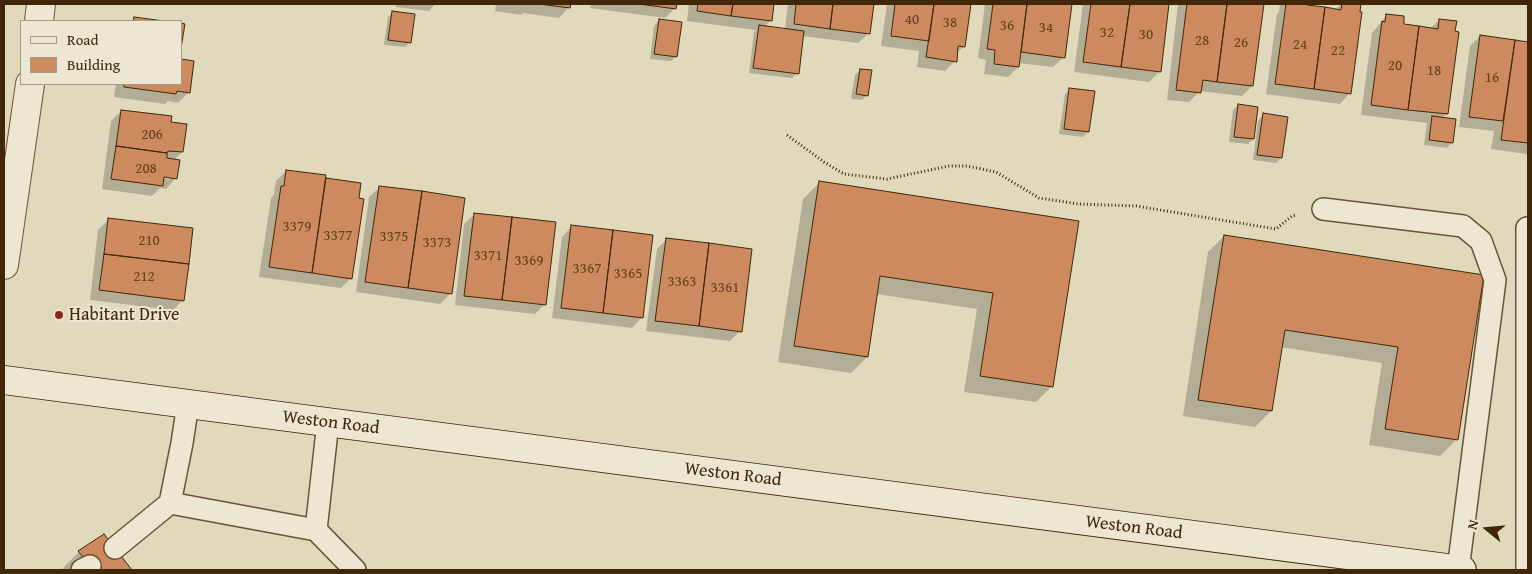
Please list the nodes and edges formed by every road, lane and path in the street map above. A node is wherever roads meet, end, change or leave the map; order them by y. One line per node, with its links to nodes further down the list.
1 (41, 4): 2 (main road)
2 (39, 20)
3 (30, 85): 7 (main road)
4 (787, 135): 5 (path)
5 (1323, 209): 15 (lane)
6 (1527, 228): 16 (lane)
7 (4, 265)
8 (4, 380): 9 (main road, Weston Road)
9 (188, 404): 10 (main road, Weston Road); 11 (lane)
10 (328, 422): 12 (lane); 15 (main road, Weston Road)
11 (170, 503): 12 (lane); 13 (lane)
12 (316, 530): 14 (lane)
13 (115, 548)
14 (355, 570)
15 (1460, 570)
16 (1527, 570)

